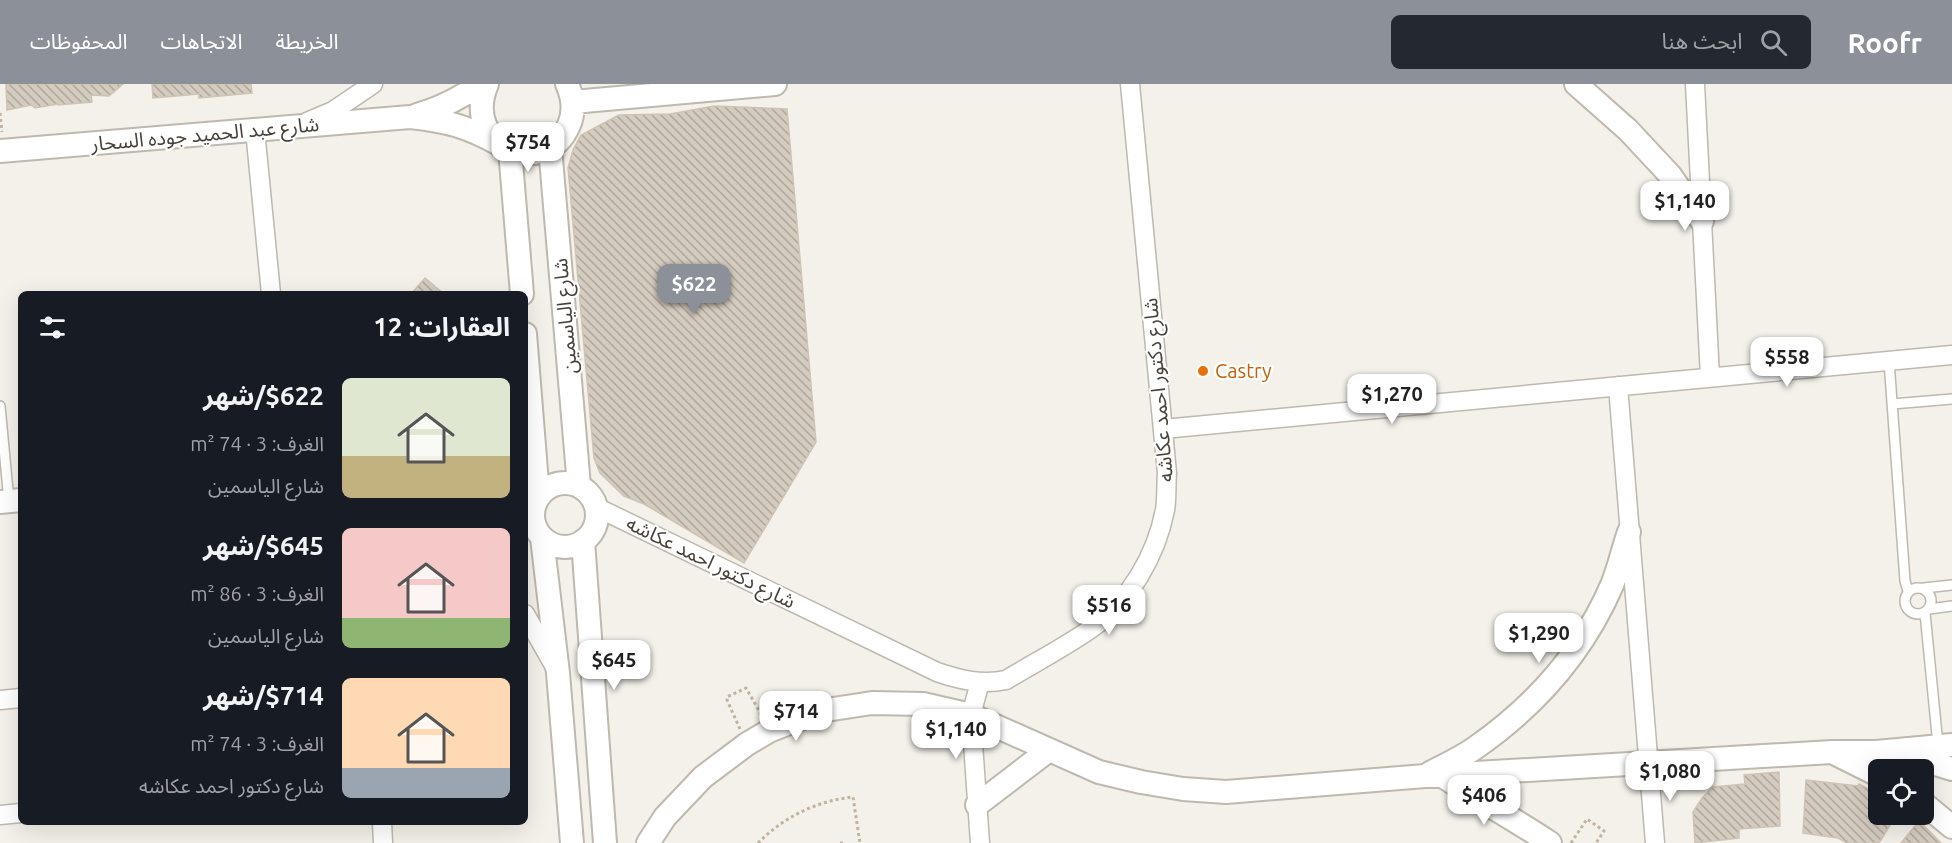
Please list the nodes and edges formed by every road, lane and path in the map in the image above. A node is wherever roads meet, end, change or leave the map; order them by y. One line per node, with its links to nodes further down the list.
1 (373, 84): 10 (street)
2 (480, 84): 9 (street, شارع عبد الحميد جوده السحار)
3 (487, 84): 12 (street)
4 (763, 84): 8 (street)
5 (1130, 84): 26 (street, شارع دكتور احمد عكاشه)
6 (1576, 84): 15 (street)
7 (1695, 84): 15 (street)
8 (570, 93): 13 (street)
9 (410, 117): 10 (street, شارع عبد الحميد جوده السحار); 12 (street, شارع عبد الحميد جوده السحار)
10 (298, 126): 11 (street, شارع عبد الحميد جوده السحار)
11 (255, 130): 14 (street, شارع عبد الحميد جوده السحار); 16 (street)
12 (504, 147): 13 (street); 17 (street, شارع الياسمين)
13 (550, 147): 27 (street, شارع الياسمين)
14 (0, 151)
15 (1702, 221): 20 (street)
16 (271, 291)
17 (522, 291)
18 (1952, 355): 19 (street)
19 (1889, 361): 20 (street); 24 (lane)
20 (1710, 377): 21 (street)
21 (1618, 386): 26 (street); 31 (street)
22 (528, 395): 28 (street)
23 (1952, 399): 24 (lane)
24 (1892, 404): 36 (lane)
25 (0, 406): 29 (lane)
26 (1163, 429): 41 (street, شارع دكتور احمد عكاشه)
27 (579, 486): 28 (street); 30 (street)
28 (533, 496): 32 (street)
29 (10, 501)
30 (596, 507): 33 (street); 41 (street, شارع دكتور احمد عكاشه)
31 (1629, 532): 51 (street); 54 (street)
32 (542, 538): 33 (street); 40 (street)
33 (583, 541): 63 (street)
34 (1952, 585): 35 (lane)
35 (1924, 588): 36 (lane); 38 (lane)
36 (1908, 591): 38 (lane)
37 (1952, 606): 38 (lane)
38 (1927, 611): 47 (lane)
39 (528, 619): 40 (street)
40 (558, 673): 62 (street)
41 (980, 682): 44 (street)
42 (18, 698): 43 (street)
43 (0, 700)
44 (971, 715): 45 (street); 48 (street); 55 (street)
45 (769, 731): 46 (street); 46 (path)
46 (747, 744): 64 (street)
47 (1945, 745): 50 (street)
48 (1049, 750): 54 (street); 55 (street)
49 (1832, 752): 50 (street); 51 (street); 53 (street)
50 (1876, 752): 52 (street)
51 (1649, 763): 54 (street); 73 (street)
52 (1952, 769)
53 (1868, 771)
54 (1433, 775): 70 (street)
55 (977, 805): 69 (street)
56 (1934, 811): 60 (street)
57 (18, 813): 58 (street)
58 (0, 815)
59 (382, 825): 61 (street)
60 (1952, 827)
61 (383, 843)
62 (572, 843)
63 (605, 843)
64 (648, 843)
65 (758, 843): 68 (path)
66 (840, 843): 67 (path)
67 (846, 843)
68 (860, 843)
69 (980, 843)
70 (1550, 843)
71 (1571, 843): 72 (path)
72 (1596, 843)
73 (1655, 843)

